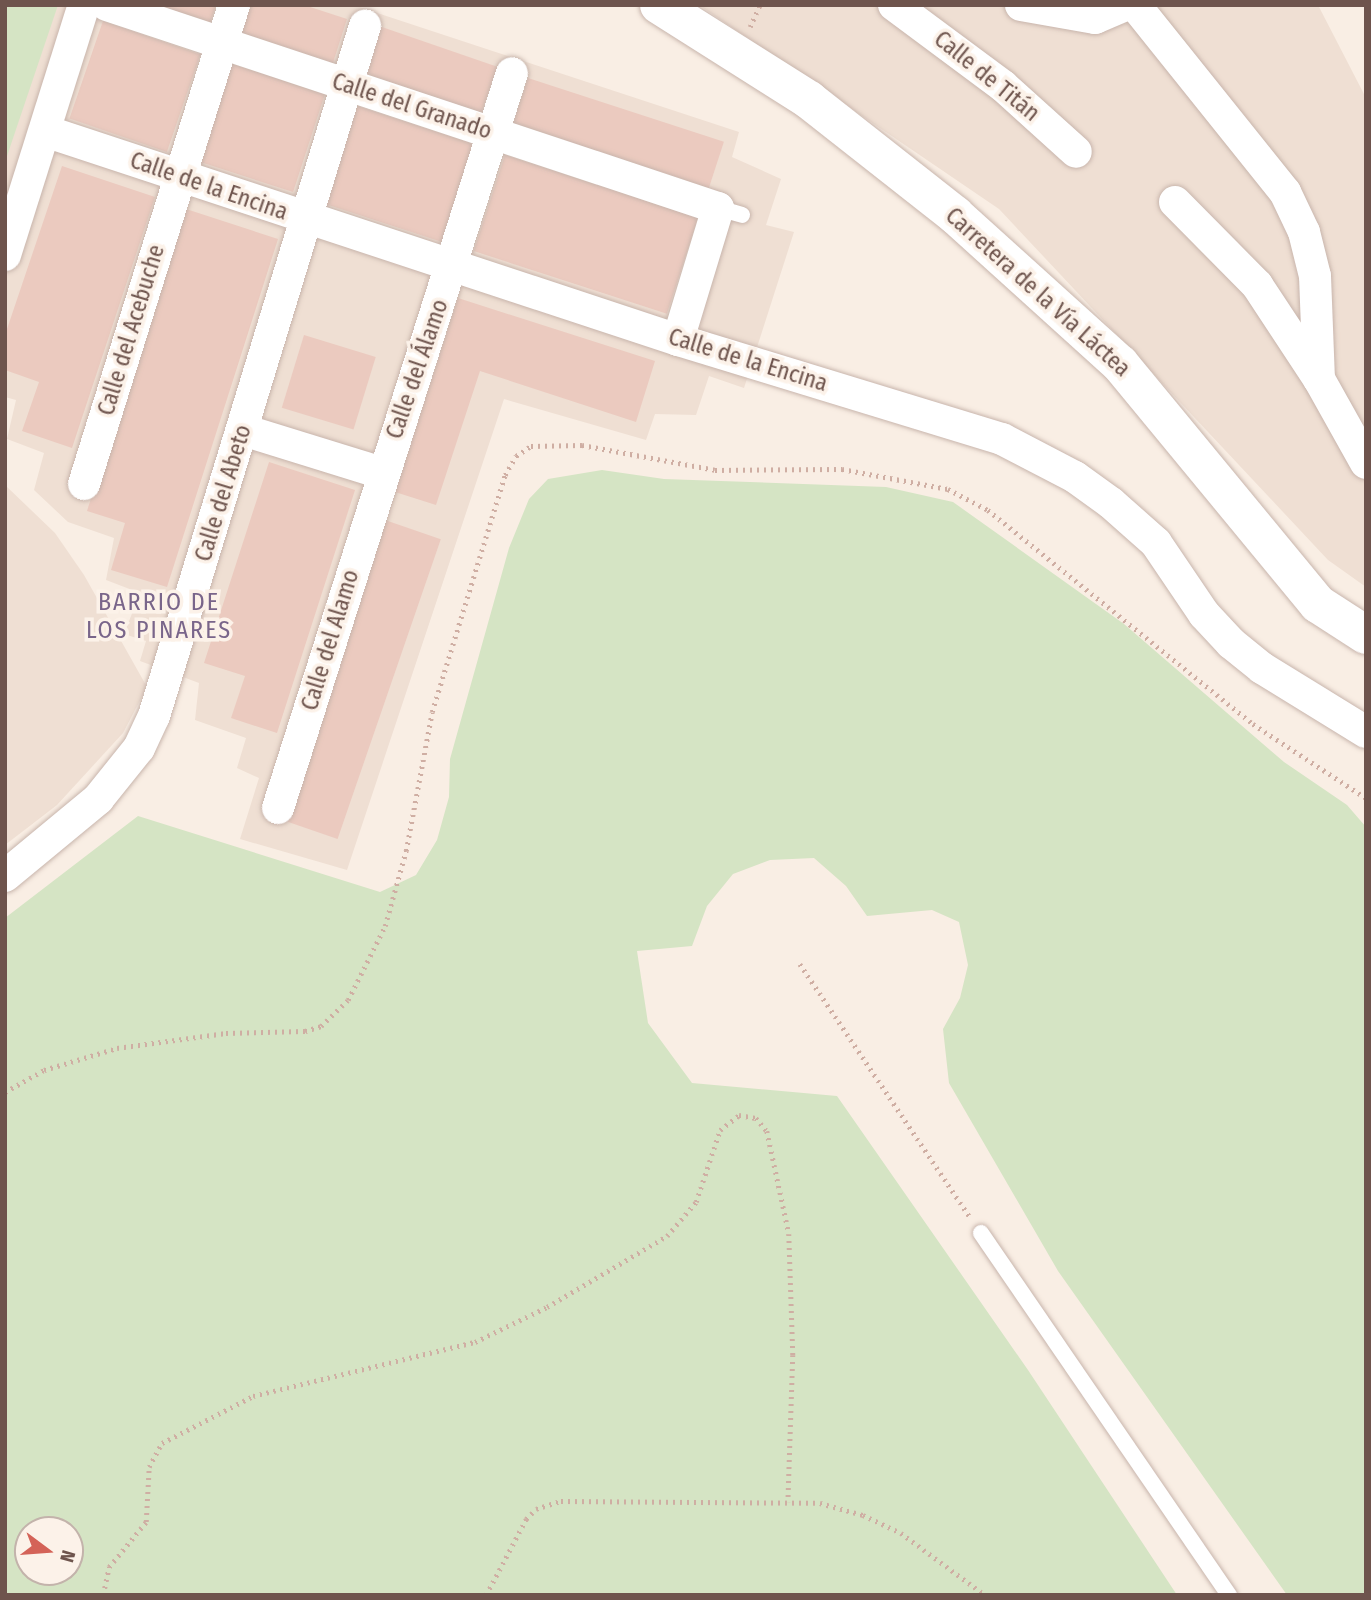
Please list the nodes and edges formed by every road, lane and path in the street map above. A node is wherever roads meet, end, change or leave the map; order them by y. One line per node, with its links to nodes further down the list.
1 (84, 5): 13 (street)
2 (107, 5): 10 (street, Calle del Granado)
3 (234, 5): 10 (street, Calle del Acebuche)
4 (659, 5): 27 (street, Carretera de la Vía Láctea)
5 (894, 5): 15 (street, Calle de Titán)
6 (1021, 5): 7 (street)
7 (1125, 5)
8 (1135, 5): 22 (street)
9 (365, 26): 12 (street, Calle del Abeto)
10 (222, 44): 12 (street, Calle del Granado); 16 (street, Calle del Acebuche)
11 (512, 73): 14 (street, Calle del Álamo)
12 (349, 86): 14 (street, Calle del Granado); 18 (street, Calle del Abeto)
13 (45, 131): 16 (street, Calle de la Encina); 19 (street)
14 (493, 133): 20 (street, Calle del Álamo); 21 (street, Calle del Granado)
15 (1076, 152)
16 (179, 176): 18 (street, Calle de la Encina); 26 (street, Calle del Acebuche)
17 (1175, 202): 22 (street)
18 (307, 219): 20 (street, Calle de la Encina); 23 (street, Calle del Abeto)
19 (5, 255)
20 (452, 266): 21 (street, Calle de la Encina); 25 (street, Calle del Álamo)
21 (678, 340): 28 (street, Calle de la Encina)
22 (1319, 379): 24 (street)
23 (243, 430): 25 (street); 31 (street, Calle del Abeto)
24 (1366, 463)
25 (382, 472): 30 (street, Calle del Alamo)
26 (84, 484)
27 (1366, 635)
28 (1366, 732)
29 (1366, 798): 33 (path)
30 (278, 808)
31 (5, 876)
32 (800, 964): 34 (path)
33 (5, 1092)
34 (981, 1233): 39 (lane)
35 (788, 1502): 36 (path); 37 (path); 38 (path)
36 (103, 1595)
37 (486, 1595)
38 (985, 1595)
39 (1229, 1595)

